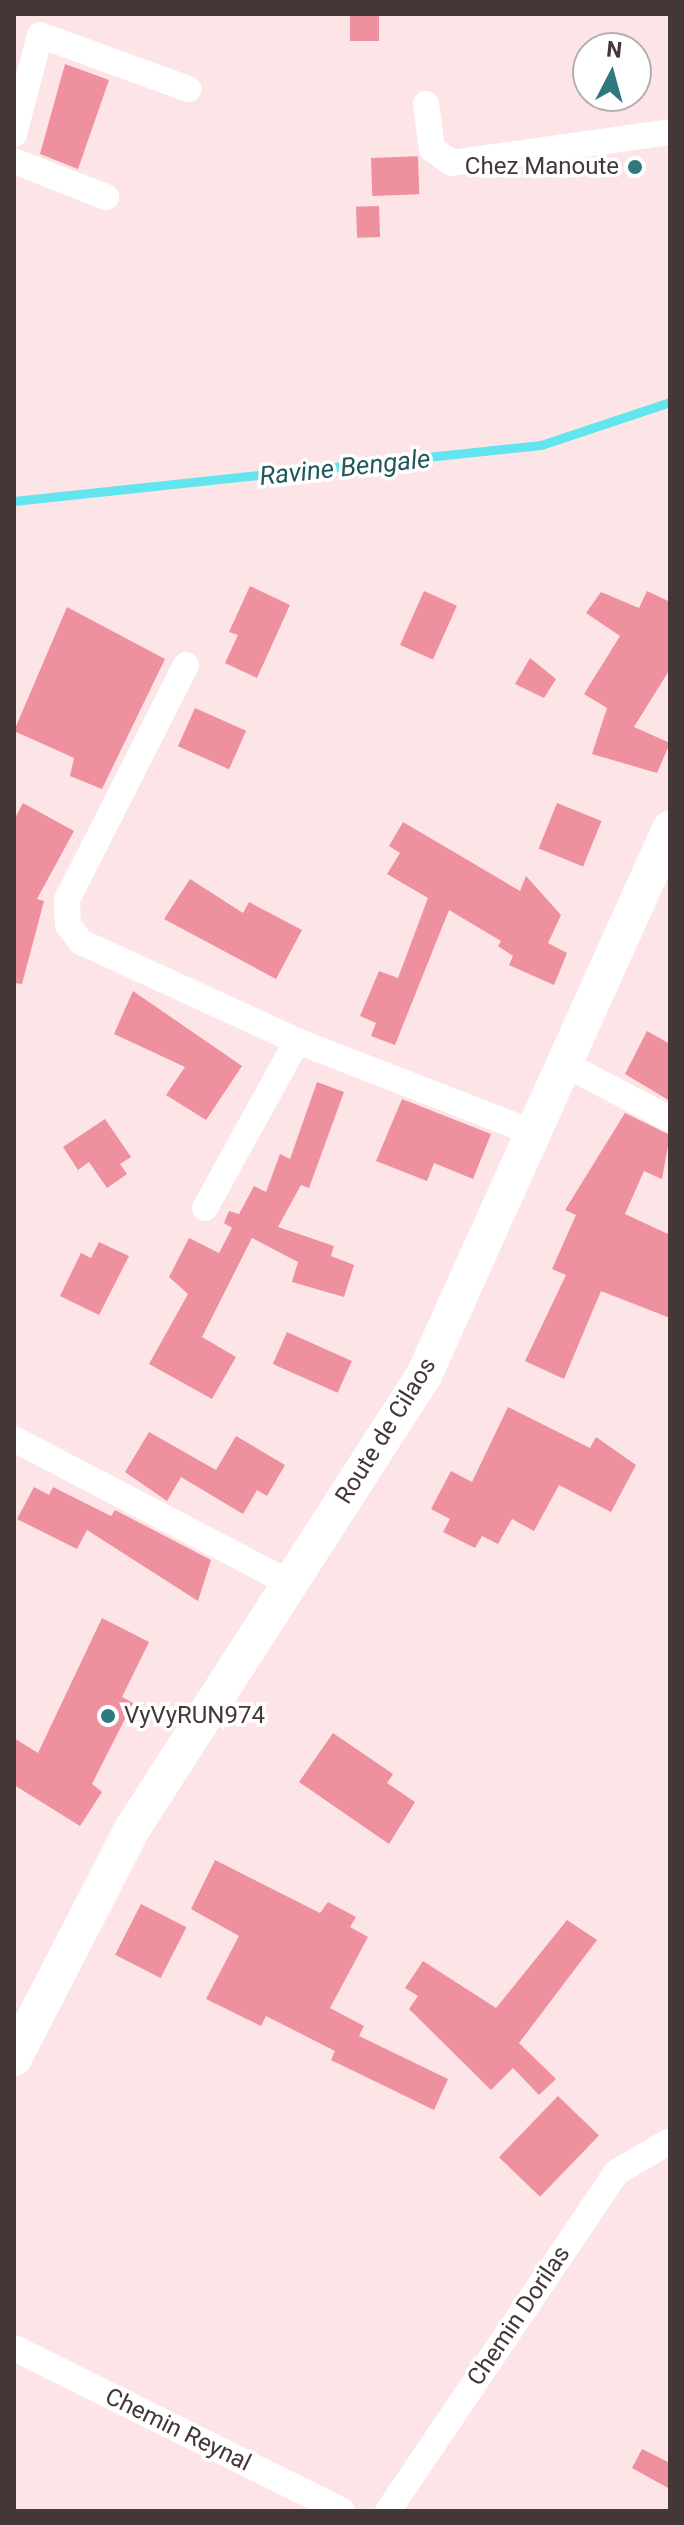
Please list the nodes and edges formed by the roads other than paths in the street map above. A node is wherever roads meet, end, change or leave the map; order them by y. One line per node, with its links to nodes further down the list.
1 (188, 89): 4 (street)
2 (426, 104): 3 (street)
3 (670, 132)
4 (14, 134)
5 (14, 161): 6 (street)
6 (106, 197)
7 (186, 665): 9 (street)
8 (670, 829): 10 (main road, Route de Cilaos)
9 (297, 1041): 12 (street); 13 (street)
10 (568, 1066): 11 (street); 12 (main road, Route de Cilaos)
11 (670, 1119)
12 (534, 1133): 15 (main road, Route de Cilaos)
13 (205, 1208)
14 (14, 1439): 15 (street)
15 (290, 1583): 16 (main road, Route de Cilaos)
16 (61, 1956): 17 (main road, Route de Cilaos); 18 (main road, Route de Cilaos)
17 (14, 2026)
18 (14, 2058)
19 (670, 2141): 22 (street, Chemin Dorilas)
20 (14, 2348): 21 (street, Chemin Reynal)
21 (342, 2511)
22 (388, 2511)

